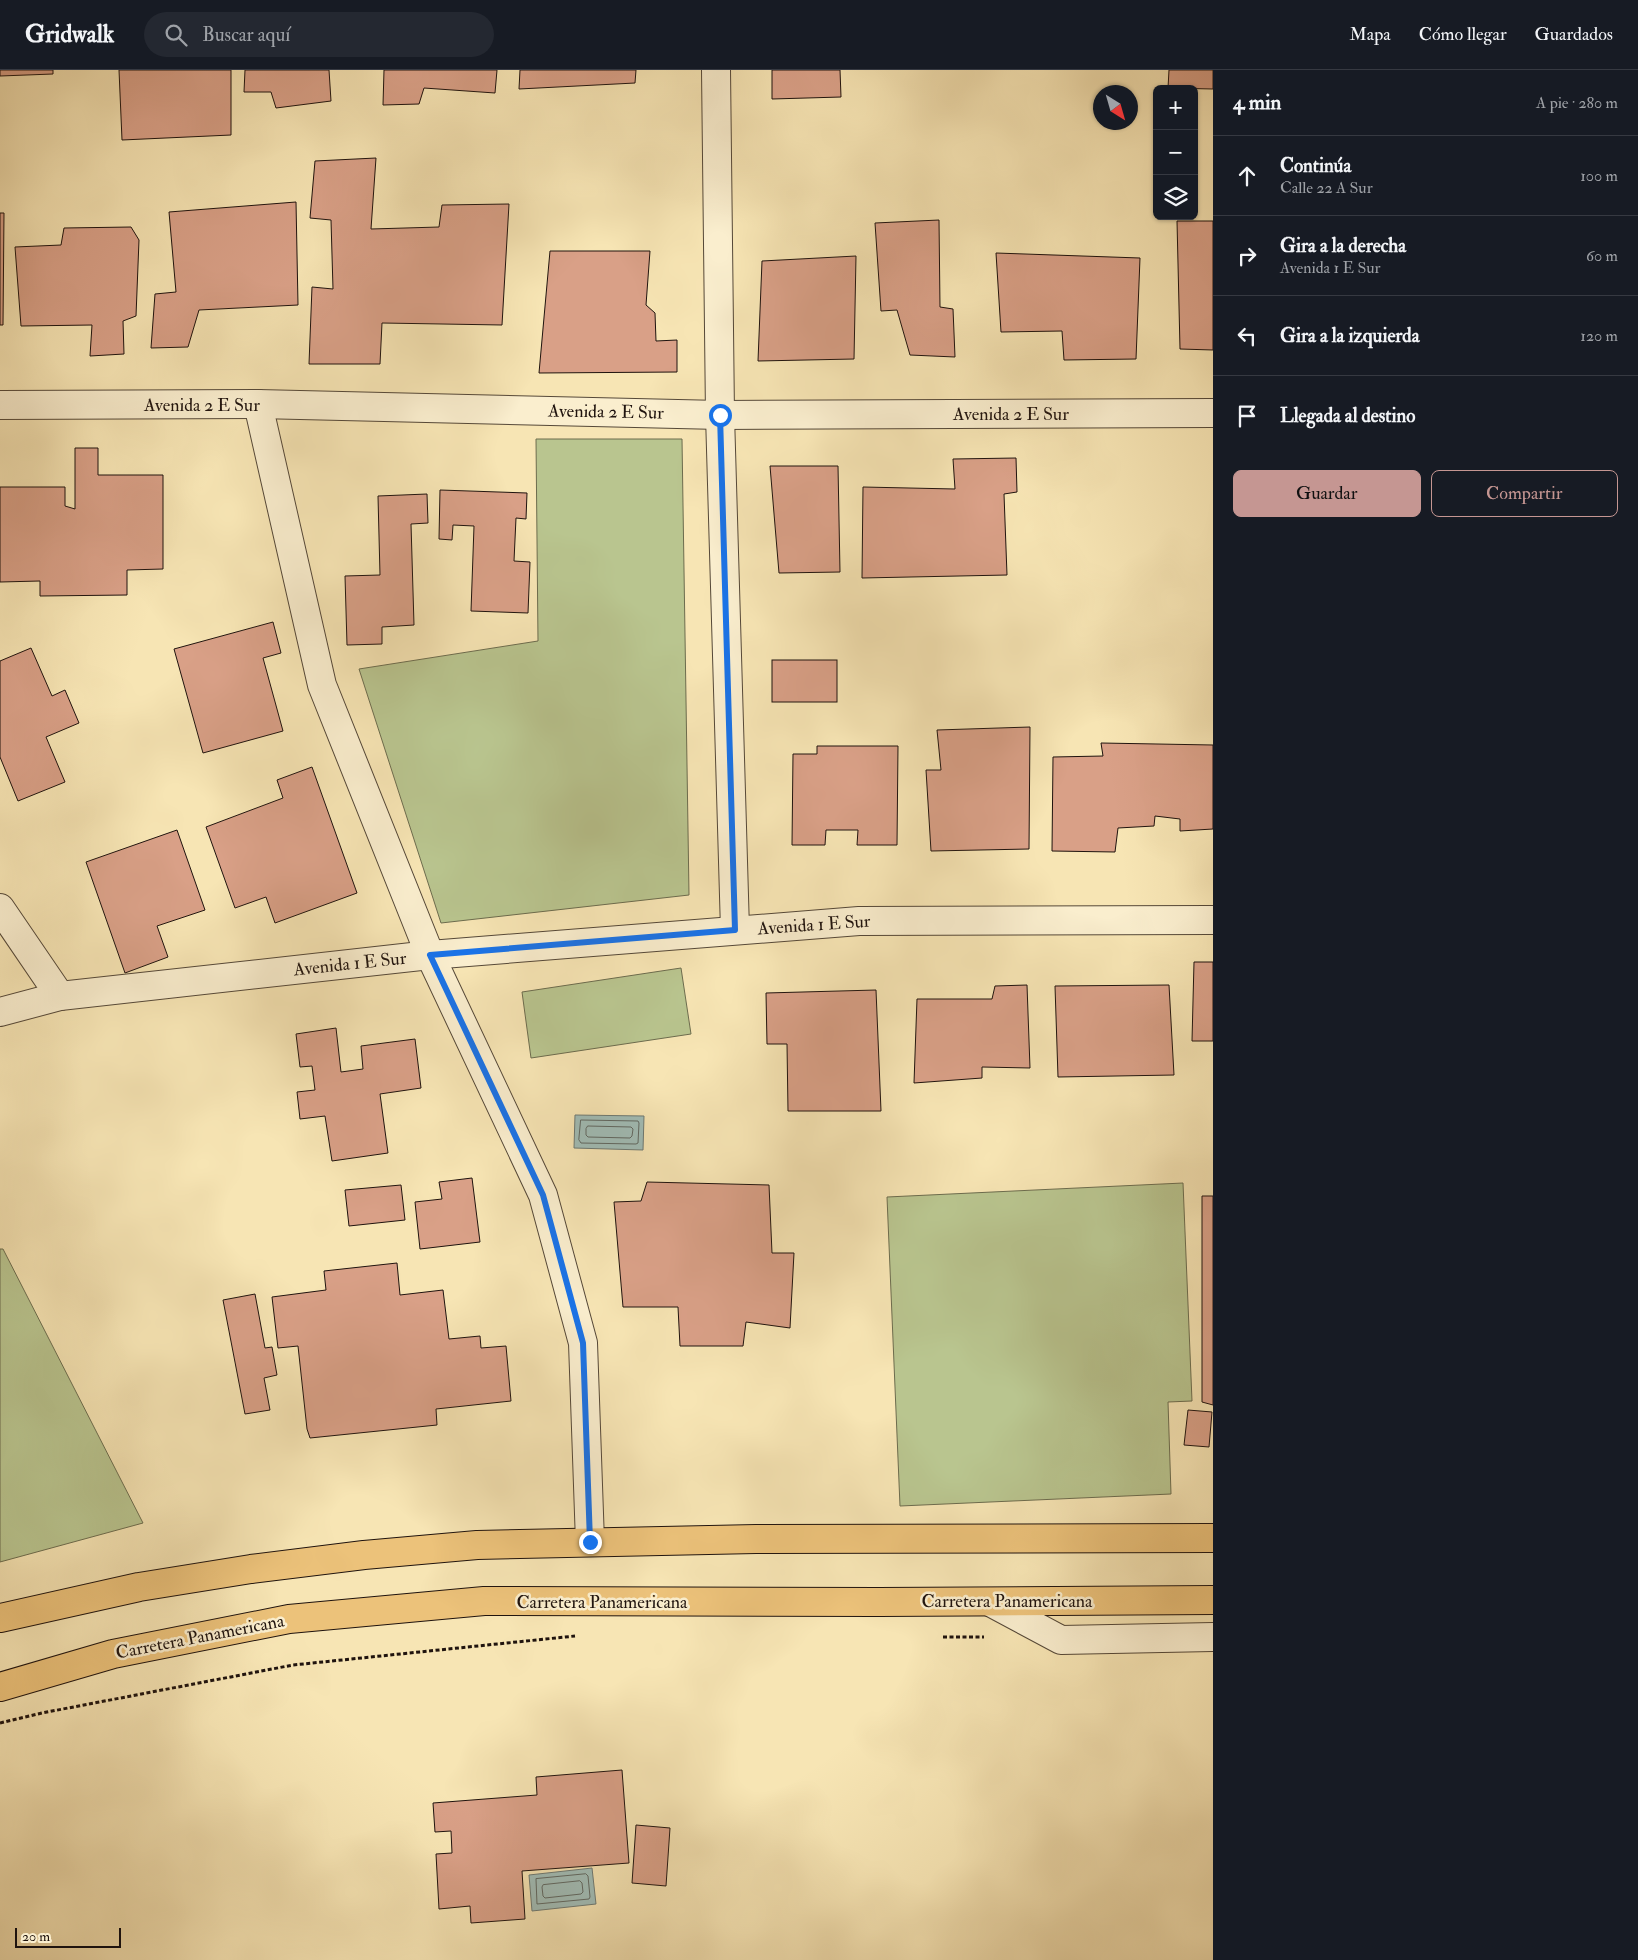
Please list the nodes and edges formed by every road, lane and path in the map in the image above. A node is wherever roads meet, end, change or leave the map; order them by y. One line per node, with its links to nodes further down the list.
1 (716, 70): 5 (street)
2 (258, 404): 3 (street, Avenida 2 E Sur); 5 (street, Avenida 2 E Sur); 9 (street)
3 (0, 405)
4 (1213, 413): 5 (street, Avenida 2 E Sur)
5 (720, 415): 8 (street)
6 (0, 908): 10 (street)
7 (1213, 920): 8 (street, Avenida 1 E Sur)
8 (735, 930): 9 (street, Avenida 1 E Sur)
9 (430, 955): 10 (street, Avenida 1 E Sur); 13 (street)
10 (60, 996): 11 (street, Avenida 1 E Sur)
11 (0, 1012)
12 (1213, 1538): 13 (highway)
13 (590, 1542): 16 (highway)
14 (1213, 1600): 15 (highway, Carretera Panamericana)
15 (990, 1602): 20 (street); 21 (highway, Carretera Panamericana)
16 (0, 1618)
17 (582, 1635): 22 (path)
18 (943, 1637): 19 (path)
19 (992, 1637)
20 (1213, 1637)
21 (0, 1686)
22 (0, 1723)

